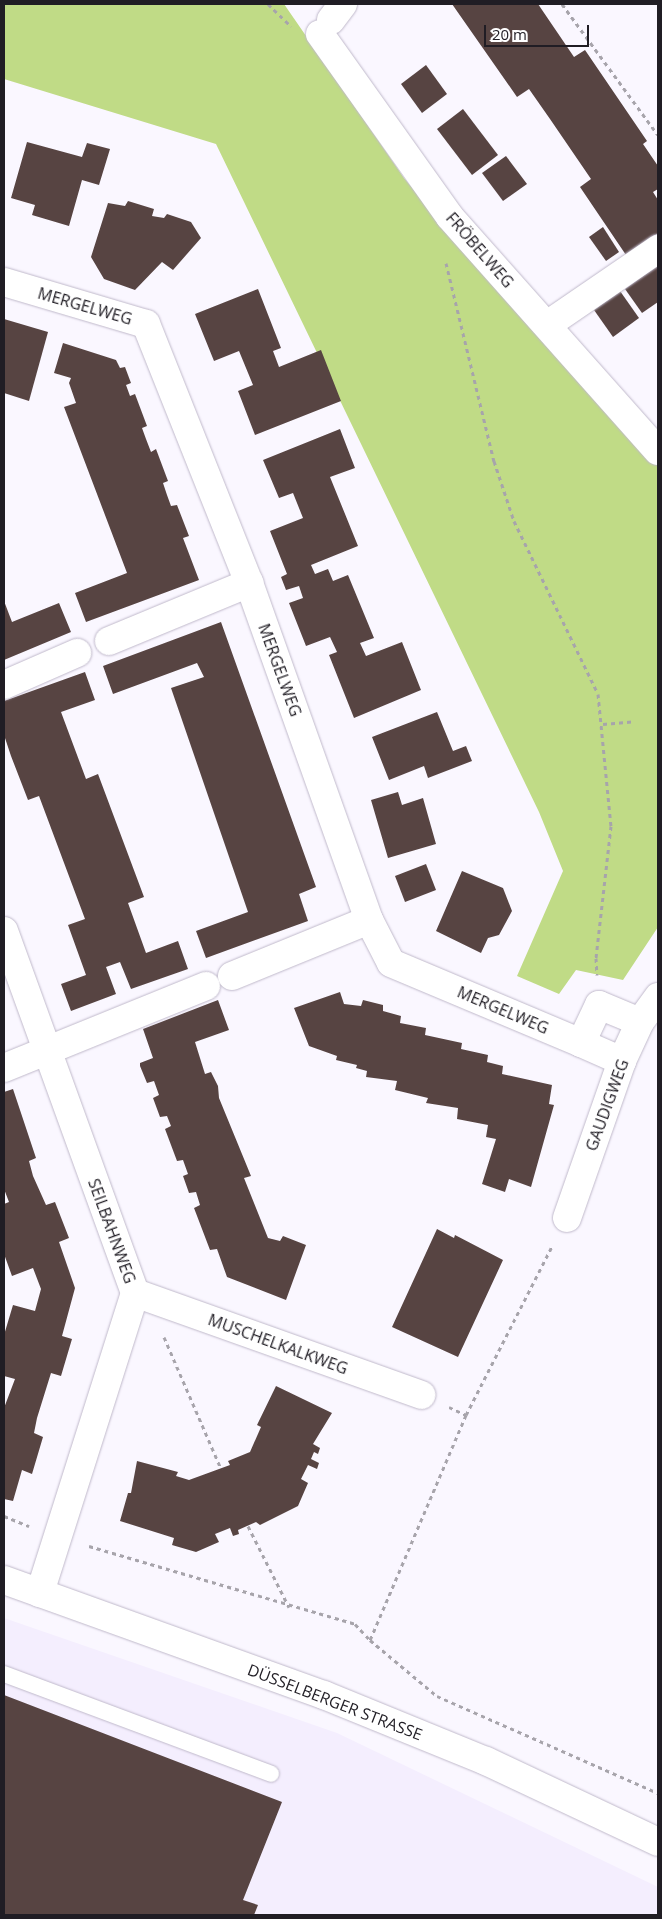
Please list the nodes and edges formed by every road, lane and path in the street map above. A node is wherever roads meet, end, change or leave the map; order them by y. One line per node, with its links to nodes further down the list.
1 (562, 4): 3 (path)
2 (331, 19): 4 (street, FRÖBELWEG)
3 (658, 135)
4 (450, 217): 7 (street, FRÖBELWEG); 14 (path)
5 (658, 249): 7 (street)
6 (4, 282): 9 (street, MERGELWEG)
7 (547, 325): 8 (street, FRÖBELWEG)
8 (658, 450)
9 (249, 583): 10 (street); 15 (street, MERGELWEG)
10 (109, 640)
11 (77, 653): 12 (street)
12 (4, 685)
13 (635, 721): 14 (path)
14 (602, 724): 20 (path)
15 (369, 920): 17 (street); 22 (street, MERGELWEG)
16 (4, 931): 23 (street, SEILBAHNWEG)
17 (232, 976)
18 (206, 986): 23 (street)
19 (658, 997): 21 (street, GAUDIGWEG)
20 (599, 1005): 21 (street); 22 (street)
21 (640, 1022): 24 (street, GAUDIGWEG)
22 (581, 1043): 24 (street, MERGELWEG)
23 (47, 1051): 25 (street); 27 (street, SEILBAHNWEG)
24 (622, 1060): 26 (street, GAUDIGWEG)
25 (4, 1068)
26 (567, 1218): 30 (path)
27 (135, 1293): 29 (street, MUSCHELKALKWEG); 34 (street, SEILBAHNWEG)
28 (162, 1332): 31 (path)
29 (421, 1395): 30 (path)
30 (466, 1415): 38 (path)
31 (221, 1469)
32 (4, 1516): 34 (path)
33 (248, 1526): 37 (path)
34 (60, 1537): 36 (street, SEILBAHNWEG); 37 (path)
35 (4, 1580): 36 (street, DÜSSELBERGER STRASSE)
36 (40, 1592): 42 (street, DÜSSELBERGER STRASSE)
37 (290, 1607): 38 (path)
38 (370, 1640): 41 (path)
39 (4, 1674): 40 (lane)
40 (271, 1774)
41 (658, 1792)
42 (658, 1842)

